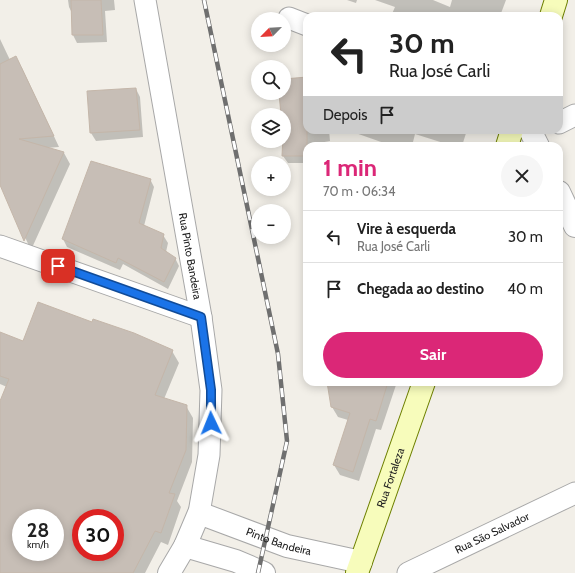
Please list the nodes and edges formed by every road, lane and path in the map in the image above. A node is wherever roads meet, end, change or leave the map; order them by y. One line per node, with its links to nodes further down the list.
1 (145, 0): 9 (street, Rua Pinto Bandeira)
2 (556, 0): 3 (main road)
3 (552, 12)
4 (575, 115): 5 (street)
5 (563, 121)
6 (563, 200): 7 (street)
7 (575, 226)
8 (0, 246): 9 (street)
9 (201, 317): 12 (street, Rua Pinto Bandeira)
10 (423, 386): 14 (main road, Rua Fortaleza)
11 (575, 493): 17 (street, Rua São Salvador)
12 (199, 514): 13 (street); 14 (street, Pinto Bandeira)
13 (185, 546): 15 (street); 16 (street)
14 (359, 567)
15 (169, 573)
16 (264, 573)
17 (408, 573)

